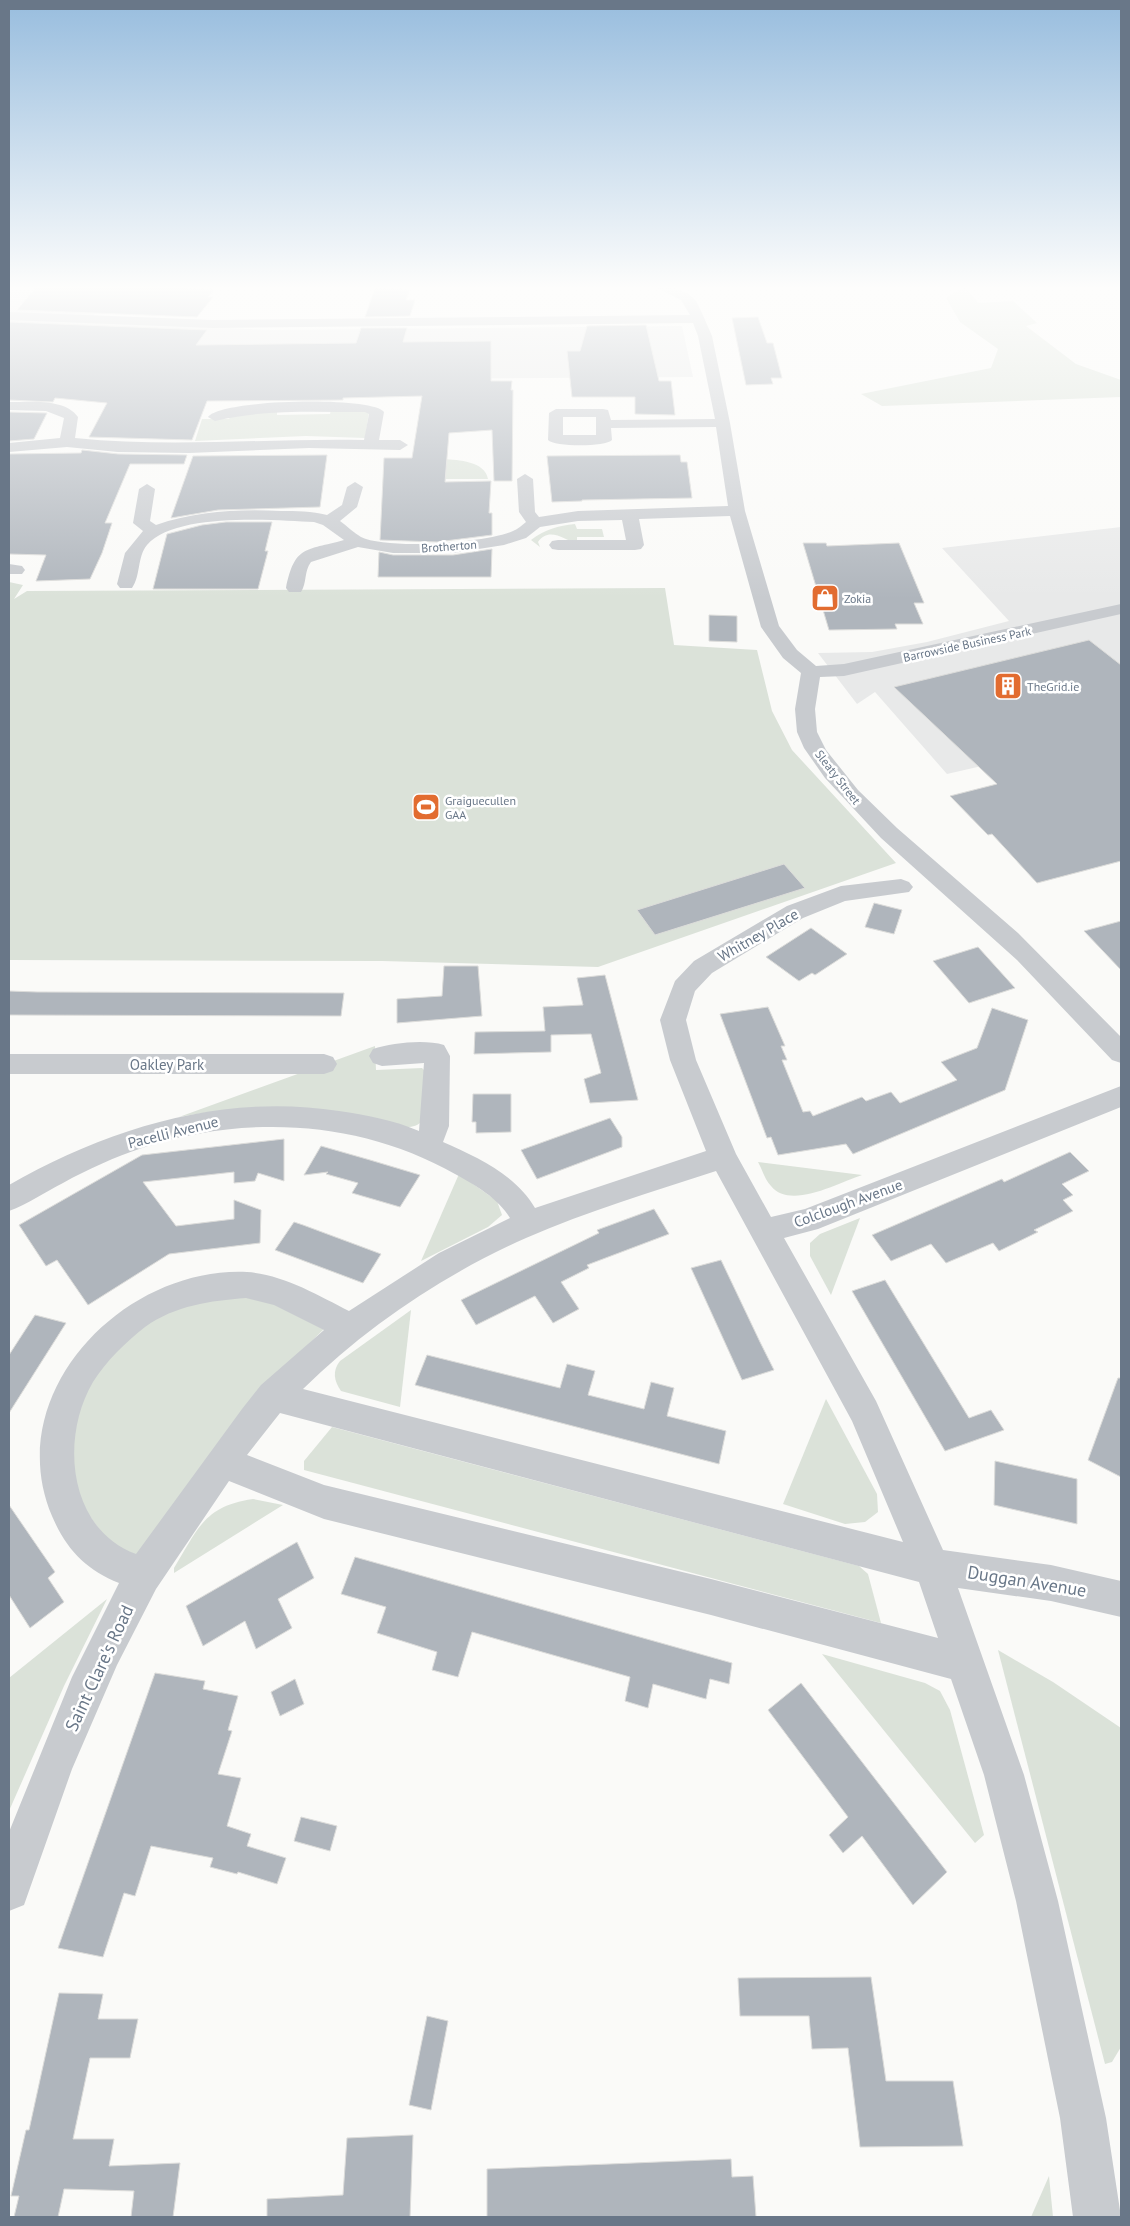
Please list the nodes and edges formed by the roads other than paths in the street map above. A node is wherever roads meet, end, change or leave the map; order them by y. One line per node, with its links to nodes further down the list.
1 (717, 391): 4 (street)
2 (9, 406): 6 (street)
3 (215, 417): 7 (street)
4 (724, 423): 5 (street); 13 (street)
5 (603, 424)
6 (67, 442): 7 (street); 9 (street)
7 (371, 445): 8 (street)
8 (400, 445)
9 (9, 447)
10 (525, 478): 16 (street)
11 (355, 487): 15 (street)
12 (147, 489): 17 (street)
13 (737, 511): 14 (street, Brotherton); 23 (street)
14 (630, 515): 16 (street, Brotherton); 19 (street)
15 (329, 521): 17 (street, Brotherton); 18 (street, Brotherton)
16 (536, 523): 18 (street, Brotherton)
17 (154, 531): 20 (street, Brotherton)
18 (357, 542): 21 (street, Brotherton)
19 (558, 545)
20 (126, 584)
21 (295, 588)
22 (1121, 609): 23 (street, Barrowside Business Park)
23 (811, 672): 25 (street, Sleaty Street)
24 (901, 887): 31 (street, Whitney Place)
25 (1121, 1053)
26 (382, 1056): 30 (street)
27 (9, 1064): 28 (street, Oakley Park)
28 (324, 1064)
29 (1121, 1096): 34 (street, Colclough Avenue)
30 (428, 1146): 32 (street, Pacelli Avenue); 33 (street, Pacelli Avenue)
31 (723, 1157): 33 (street, Saint Clare's Road); 34 (street)
32 (9, 1199)
33 (528, 1223): 35 (street, Saint Clare's Road)
34 (764, 1231): 38 (street)
35 (350, 1328): 36 (street, Saint Clare's Road); 39 (street)
36 (273, 1396): 37 (street, Saint Clare's Road); 38 (street, Duggan Avenue)
37 (222, 1462): 39 (street, Saint Clare's Road); 41 (street)
38 (932, 1568): 40 (street, Duggan Avenue); 41 (street)
39 (144, 1575): 42 (street, Saint Clare's Road)
40 (1121, 1599)
41 (964, 1664): 43 (street)
42 (11, 1872)
43 (1097, 2217)

